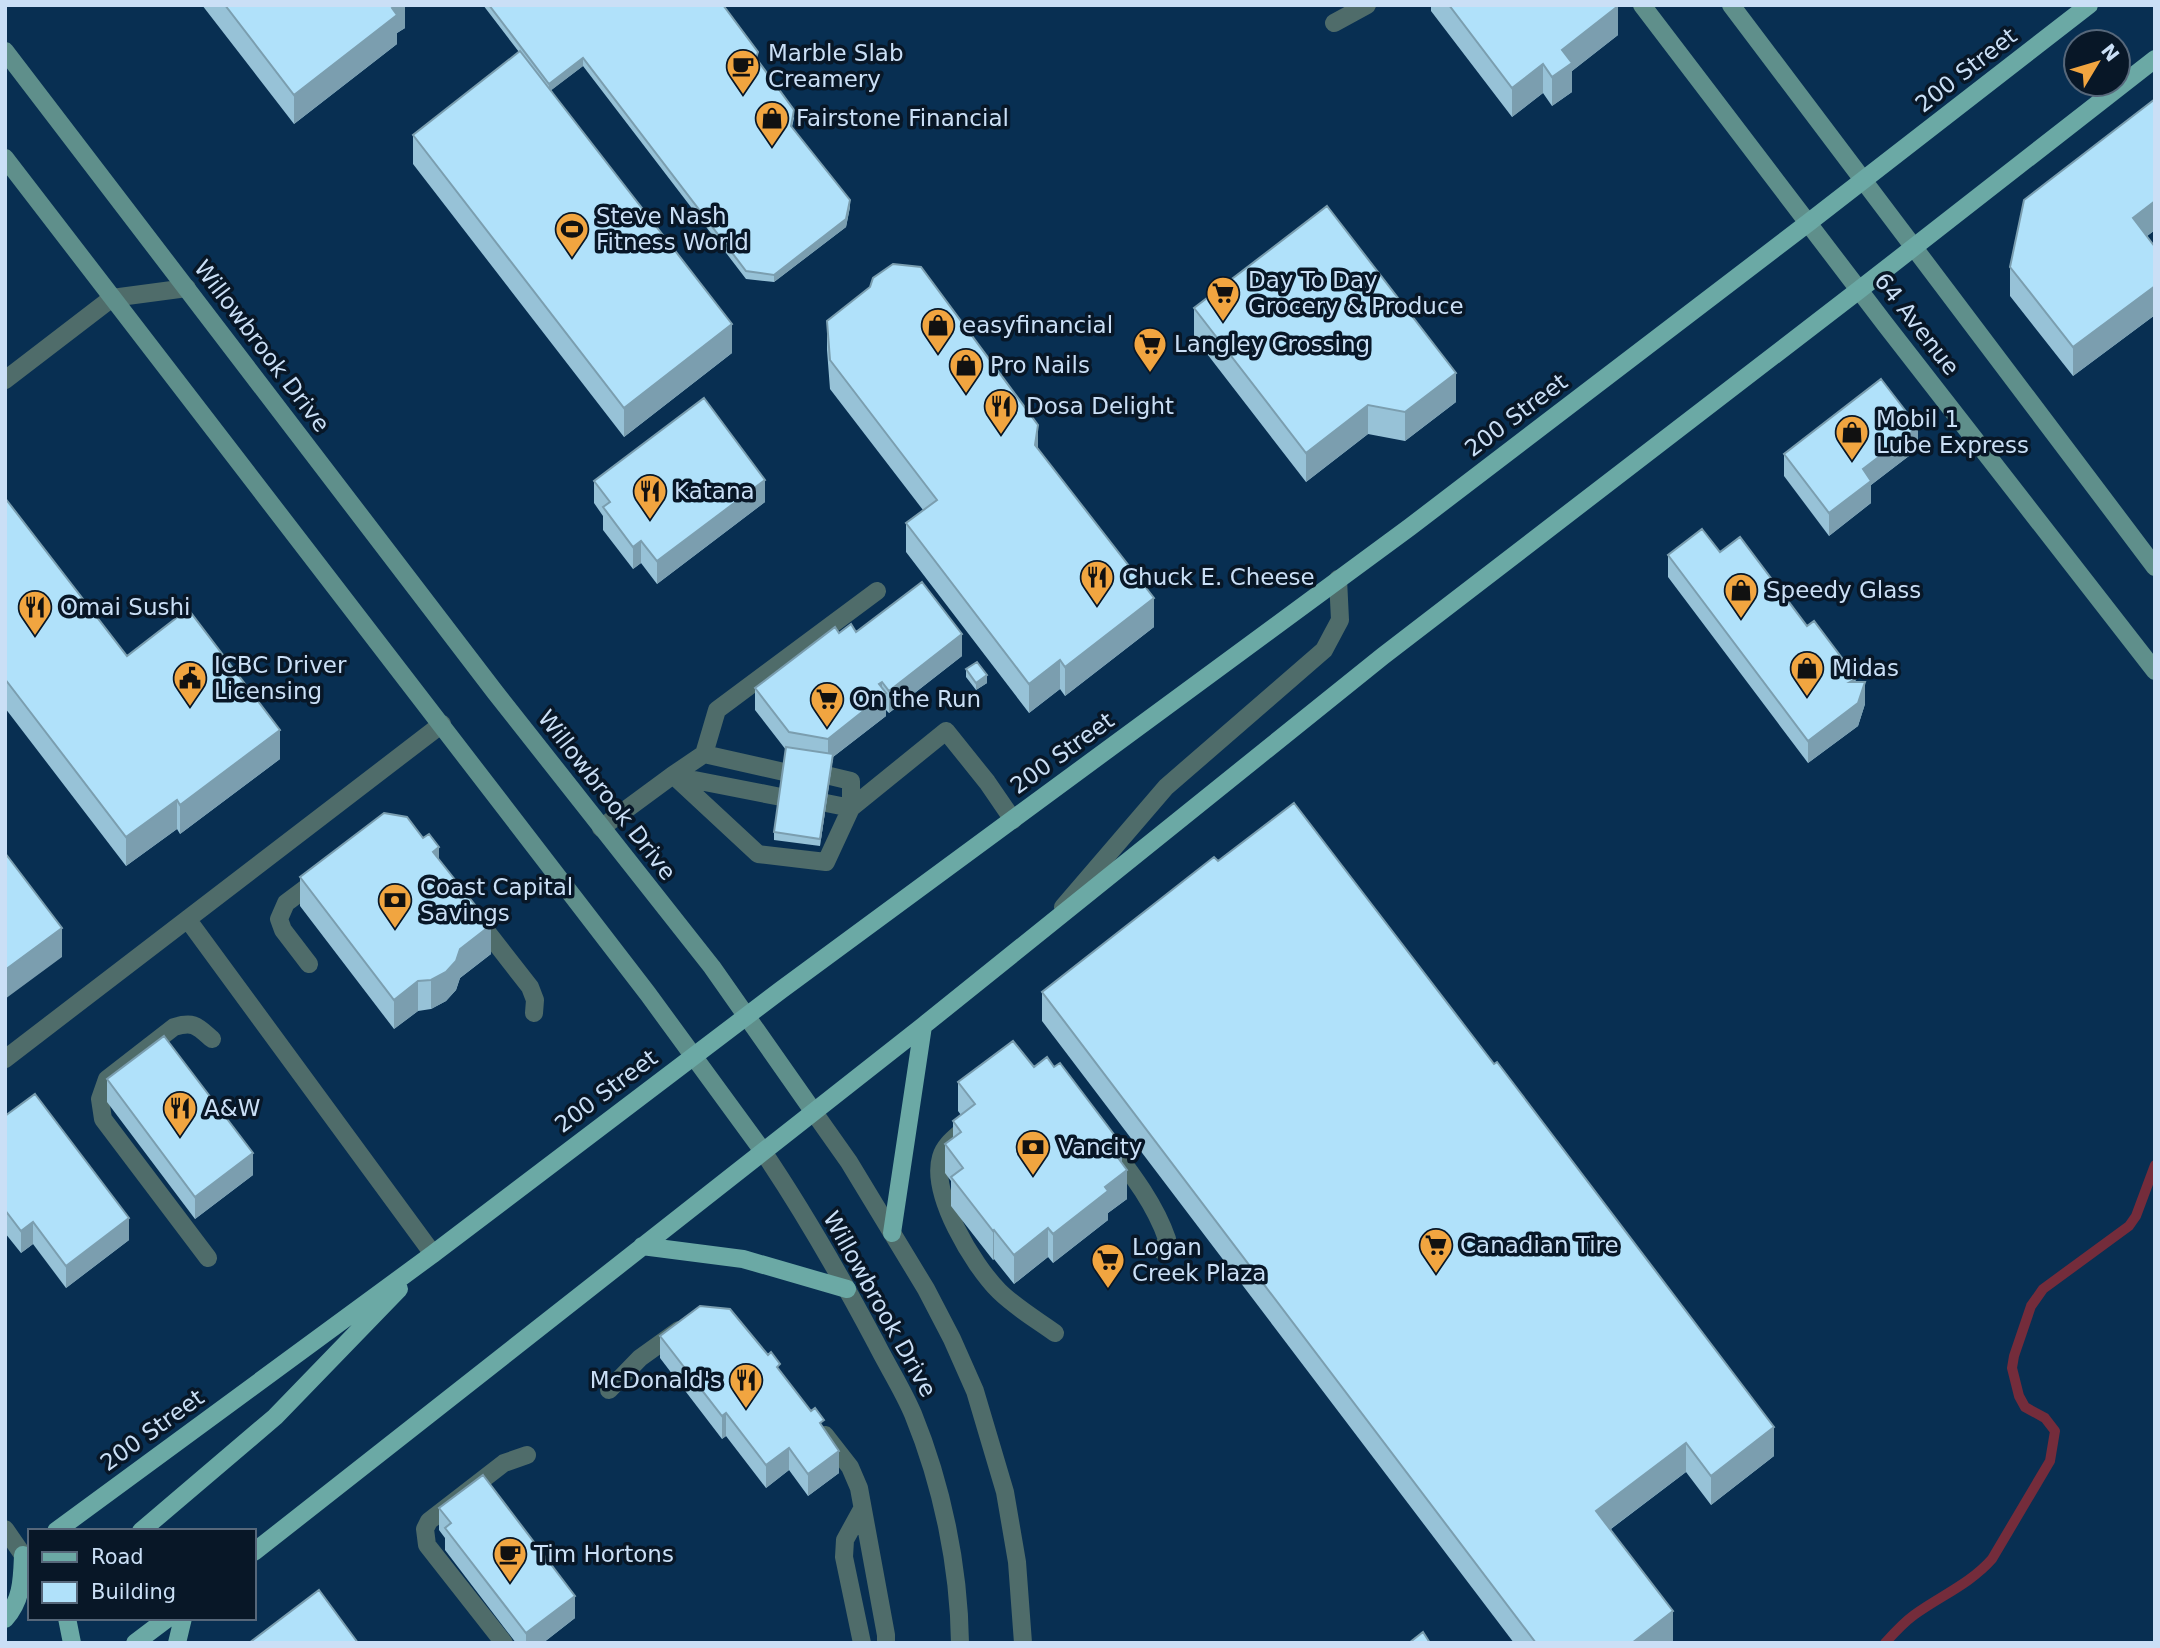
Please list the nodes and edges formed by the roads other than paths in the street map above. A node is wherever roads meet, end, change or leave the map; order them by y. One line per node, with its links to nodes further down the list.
1 (1367, 5): 5 (street)
2 (1642, 5): 10 (main road, 64 Avenue)
3 (1731, 5): 9 (main road, 64 Avenue)
4 (2089, 5): 9 (main road, 200 Street)
5 (1334, 23)
6 (5, 51): 12 (main road, Willowbrook Drive)
7 (2155, 59): 11 (main road)
8 (5, 158): 14 (main road, Willowbrook Drive)
9 (1863, 181): 10 (main road, 200 Street); 11 (main road, 64 Avenue)
10 (1808, 223): 13 (main road, 64 Avenue); 17 (main road, 200 Street)
11 (1913, 248): 13 (main road); 16 (main road, 64 Avenue)
12 (187, 288): 14 (street); 29 (main road, Willowbrook Drive)
13 (1859, 290): 19 (main road, 64 Avenue); 33 (main road)
14 (112, 298): 15 (street); 20 (main road, Willowbrook Drive)
15 (5, 380)
16 (2155, 566)
17 (1338, 579): 28 (main road, 200 Street); 33 (street)
18 (877, 591): 21 (street)
19 (2155, 671)
20 (442, 724): 32 (street); 39 (main road, Willowbrook Drive)
21 (704, 754): 22 (street); 23 (street)
22 (784, 772)
23 (673, 775): 25 (street); 27 (street); 29 (street)
24 (830, 776): 27 (street)
25 (781, 797)
26 (826, 803): 27 (street)
27 (851, 808): 28 (street)
28 (1013, 820): 36 (main road, 200 Street)
29 (601, 828): 36 (main road, Willowbrook Drive)
30 (337, 864): 34 (street)
31 (463, 901): 35 (street)
32 (188, 920): 40 (street); 48 (street)
33 (1045, 929): 37 (main road)
34 (309, 964)
35 (534, 1013)
36 (746, 1016): 39 (main road, 200 Street); 41 (main road, Willowbrook Drive)
37 (923, 1026): 41 (main road); 45 (main road)
38 (212, 1040): 49 (street)
39 (694, 1056): 44 (main road, Willowbrook Drive); 48 (main road, 200 Street)
40 (5, 1059)
41 (813, 1111): 44 (main road); 45 (street, Willowbrook Drive)
42 (969, 1125): 52 (street)
43 (1096, 1128): 47 (street)
44 (762, 1150): 46 (main road); 50 (street, Willowbrook Drive)
45 (892, 1233): 74 (street, Willowbrook Drive)
46 (642, 1246): 50 (main road); 60 (main road)
47 (1162, 1251)
48 (433, 1254): 58 (main road, 200 Street); 59 (main road)
49 (208, 1258)
50 (847, 1289): 73 (street, Willowbrook Drive)
51 (694, 1319): 53 (street)
52 (1055, 1333)
53 (609, 1390)
54 (817, 1426): 56 (street)
55 (527, 1455): 70 (street)
56 (862, 1509): 71 (street); 72 (street)
57 (5, 1529): 61 (street)
58 (59, 1529)
59 (143, 1529)
60 (256, 1550)
61 (26, 1553): 62 (main road); 63 (main road)
62 (5, 1568)
63 (5, 1619)
64 (67, 1620): 67 (main road)
65 (165, 1620): 68 (main road)
66 (183, 1620): 69 (main road)
67 (72, 1643)
68 (135, 1643)
69 (177, 1643)
70 (504, 1643)
71 (862, 1643)
72 (886, 1643)
73 (960, 1643)
74 (1023, 1643)

